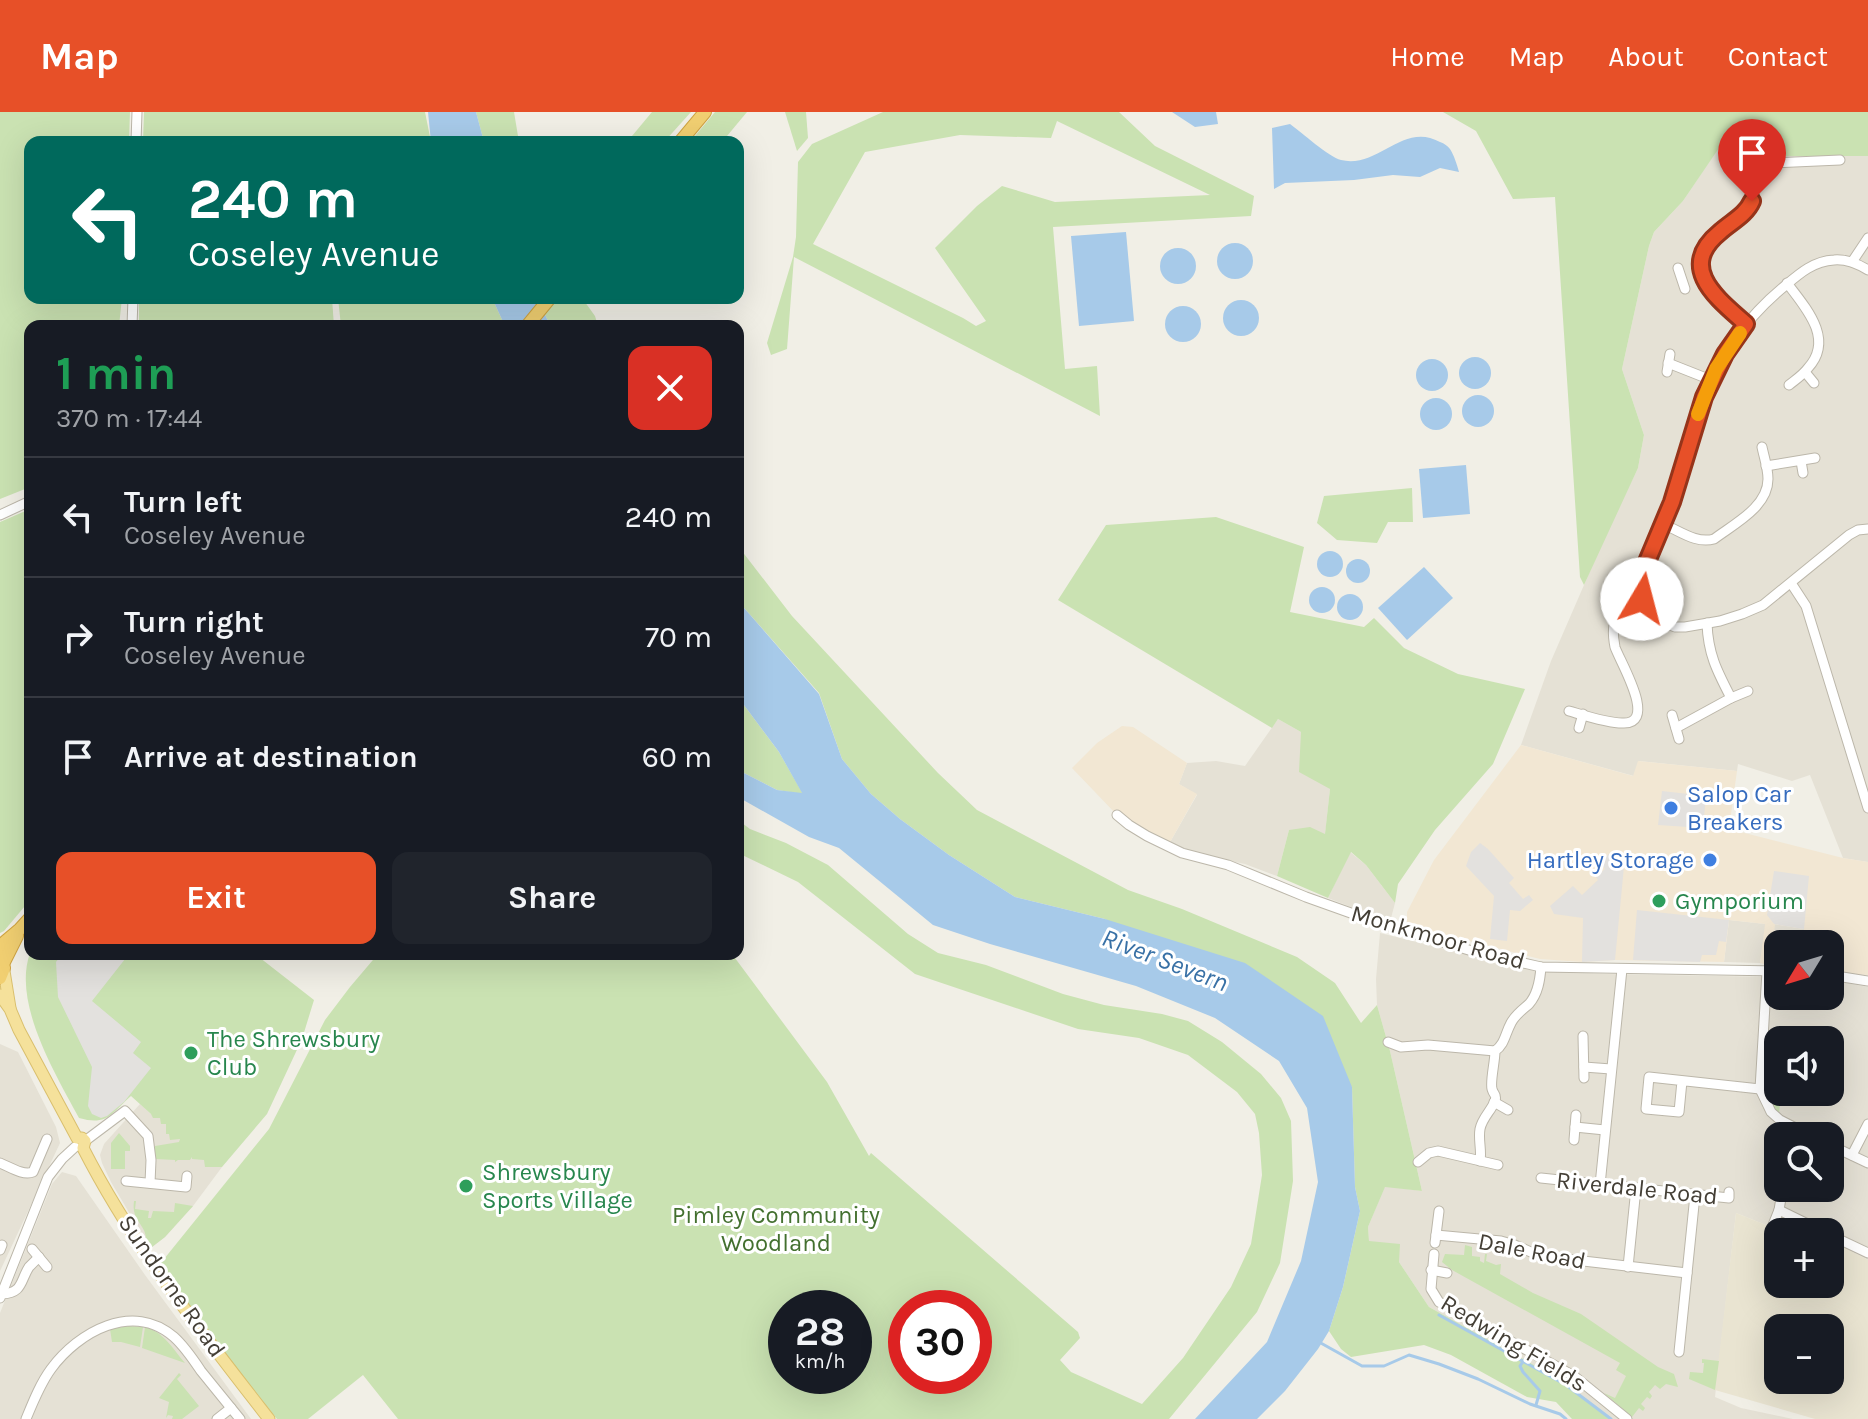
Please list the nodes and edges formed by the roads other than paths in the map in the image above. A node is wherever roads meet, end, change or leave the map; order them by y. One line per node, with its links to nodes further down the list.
1 (137, 112): 3 (street)
2 (705, 112): 4 (highway)
3 (136, 136)
4 (685, 136)
5 (1835, 164): 9 (street)
6 (1868, 238): 7 (street)
7 (1852, 262): 8 (street); 10 (street)
8 (1868, 270)
9 (1702, 273): 11 (street); 14 (street)
10 (1787, 283): 14 (street); 16 (street)
11 (1685, 289)
12 (545, 304): 13 (highway)
13 (532, 320)
14 (1746, 324): 17 (street)
15 (1668, 363): 17 (street)
16 (1805, 372): 18 (street); 19 (street)
17 (1711, 380): 27 (street)
18 (1814, 383)
19 (1789, 385)
20 (1762, 447): 23 (street)
21 (1815, 458): 22 (street)
22 (1801, 461): 23 (street); 24 (street)
23 (1766, 466): 27 (street)
24 (1803, 473)
25 (24, 504): 26 (street)
26 (0, 515)
27 (1663, 524): 30 (street)
28 (1868, 529): 29 (street)
29 (1791, 583): 31 (street); 40 (street)
30 (1642, 599): 31 (street); 35 (street)
31 (1707, 623): 33 (street)
32 (1748, 691): 33 (street)
33 (1731, 698): 38 (street)
34 (1569, 711): 35 (street)
35 (1583, 714): 37 (street)
36 (1672, 715): 38 (street)
37 (1579, 728)
38 (1676, 728): 39 (street)
39 (1679, 739)
40 (1868, 808)
41 (1117, 815): 46 (street, Monkmoor Road)
42 (24, 925): 43 (highway)
43 (20, 929): 44 (highway); 45 (highway)
44 (0, 946)
45 (2, 967): 52 (main road, Sundorne Road)
46 (1541, 967): 47 (street, Monkmoor Road); 56 (street)
47 (1622, 969): 48 (street, Monkmoor Road); 57 (street)
48 (1764, 971)
49 (1844, 977): 50 (street)
50 (1868, 981)
51 (0, 995): 52 (main road, Sundorne Road)
52 (10, 1009): 69 (main road, Sundorne Road)
53 (1769, 1010): 59 (street)
54 (1583, 1036): 57 (street)
55 (1393, 1048): 56 (street)
56 (1495, 1051): 60 (street)
57 (1611, 1069): 66 (street)
58 (1682, 1081): 58 (street); 59 (street)
59 (1760, 1089): 63 (street)
60 (1494, 1102): 61 (street); 73 (street)
61 (1508, 1110)
62 (1576, 1115): 65 (street)
63 (1784, 1122)
64 (1868, 1124): 71 (street)
65 (1575, 1127): 66 (street); 67 (street)
66 (1605, 1130): 81 (street)
67 (1574, 1140)
68 (43, 1142): 74 (street)
69 (80, 1143): 80 (street); 98 (street); 104 (main road, Sundorne Road)
70 (1844, 1151): 71 (street)
71 (1852, 1155): 75 (street)
72 (1419, 1156): 73 (street)
73 (1480, 1161): 76 (street)
74 (0, 1163)
75 (1868, 1163)
76 (1498, 1165)
77 (187, 1176): 80 (street)
78 (1541, 1178): 81 (street, Riverdale Road)
79 (126, 1181): 80 (street)
80 (150, 1183)
81 (1600, 1185): 82 (street, Riverdale Road)
82 (1636, 1188): 84 (street, Riverdale Road); 94 (street)
83 (1729, 1192): 84 (street, Riverdale Road)
84 (1695, 1195): 97 (street)
85 (1780, 1202): 86 (street)
86 (1779, 1210): 88 (street); 89 (street)
87 (1439, 1211): 91 (street)
88 (1776, 1218)
89 (1795, 1218)
90 (1844, 1242): 92 (street)
91 (1435, 1244): 94 (street, Dale Road); 95 (street, Redwing Fields)
92 (1868, 1253)
93 (47, 1267): 98 (street)
94 (1628, 1267): 97 (street, Dale Road)
95 (1431, 1270): 96 (street); 105 (street, Redwing Fields)
96 (1447, 1273)
97 (1687, 1273): 99 (street)
98 (1, 1296)
99 (1679, 1352)
100 (231, 1408): 101 (street, Sundorne Road); 102 (street); 103 (street, Sundorne Road)
101 (26, 1419)
102 (217, 1419)
103 (240, 1419)
104 (269, 1419)
105 (1627, 1419)

